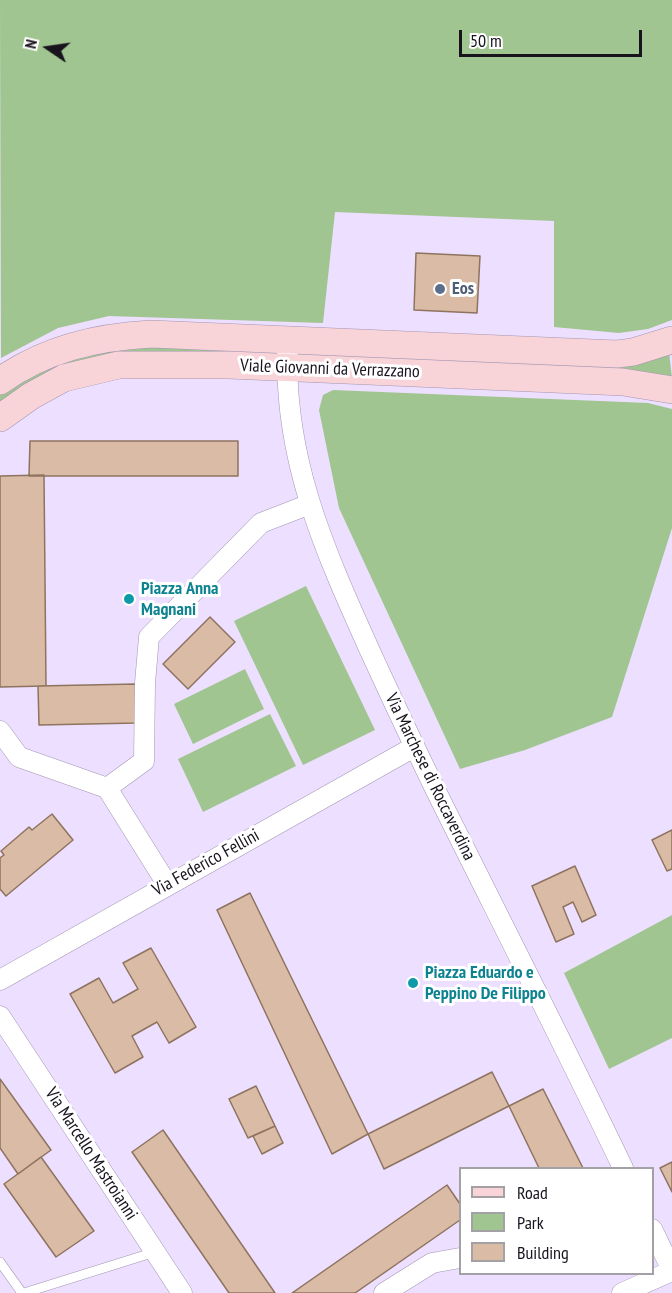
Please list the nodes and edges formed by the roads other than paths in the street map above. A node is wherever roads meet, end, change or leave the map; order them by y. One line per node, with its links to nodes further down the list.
1 (288, 339): 3 (main road, Viale Giovanni da Verrazzano); 4 (street, Via Marchese di Roccaverdina); 6 (main road, Viale Giovanni da Verrazzano)
2 (672, 340): 3 (main road, Viale Giovanni da Verrazzano)
3 (520, 349): 5 (main road)
4 (286, 368): 5 (main road, Viale Giovanni da Verrazzano); 8 (main road, Viale Giovanni da Verrazzano); 9 (street, Via Marchese di Roccaverdina)
5 (518, 377): 7 (main road, Viale Giovanni da Verrazzano)
6 (0, 381)
7 (672, 390)
8 (0, 418)
9 (310, 504): 11 (street, Via Marchese di Roccaverdina); 12 (street)
10 (0, 731): 12 (street)
11 (414, 747): 13 (street, Via Federico Fellini); 16 (street, Via Marchese di Roccaverdina)
12 (107, 788): 13 (street)
13 (167, 885): 14 (street, Via Federico Fellini)
14 (0, 980)
15 (0, 1016): 18 (street, Via Marcello Mastroianni)
16 (623, 1167)
17 (654, 1233): 21 (street)
18 (155, 1252): 22 (lane); 23 (street, Via Marcello Mastroianni)
19 (459, 1258): 24 (street)
20 (0, 1262): 22 (lane)
21 (672, 1271): 25 (street)
22 (23, 1293)
23 (182, 1293)
24 (384, 1293)
25 (622, 1293)

